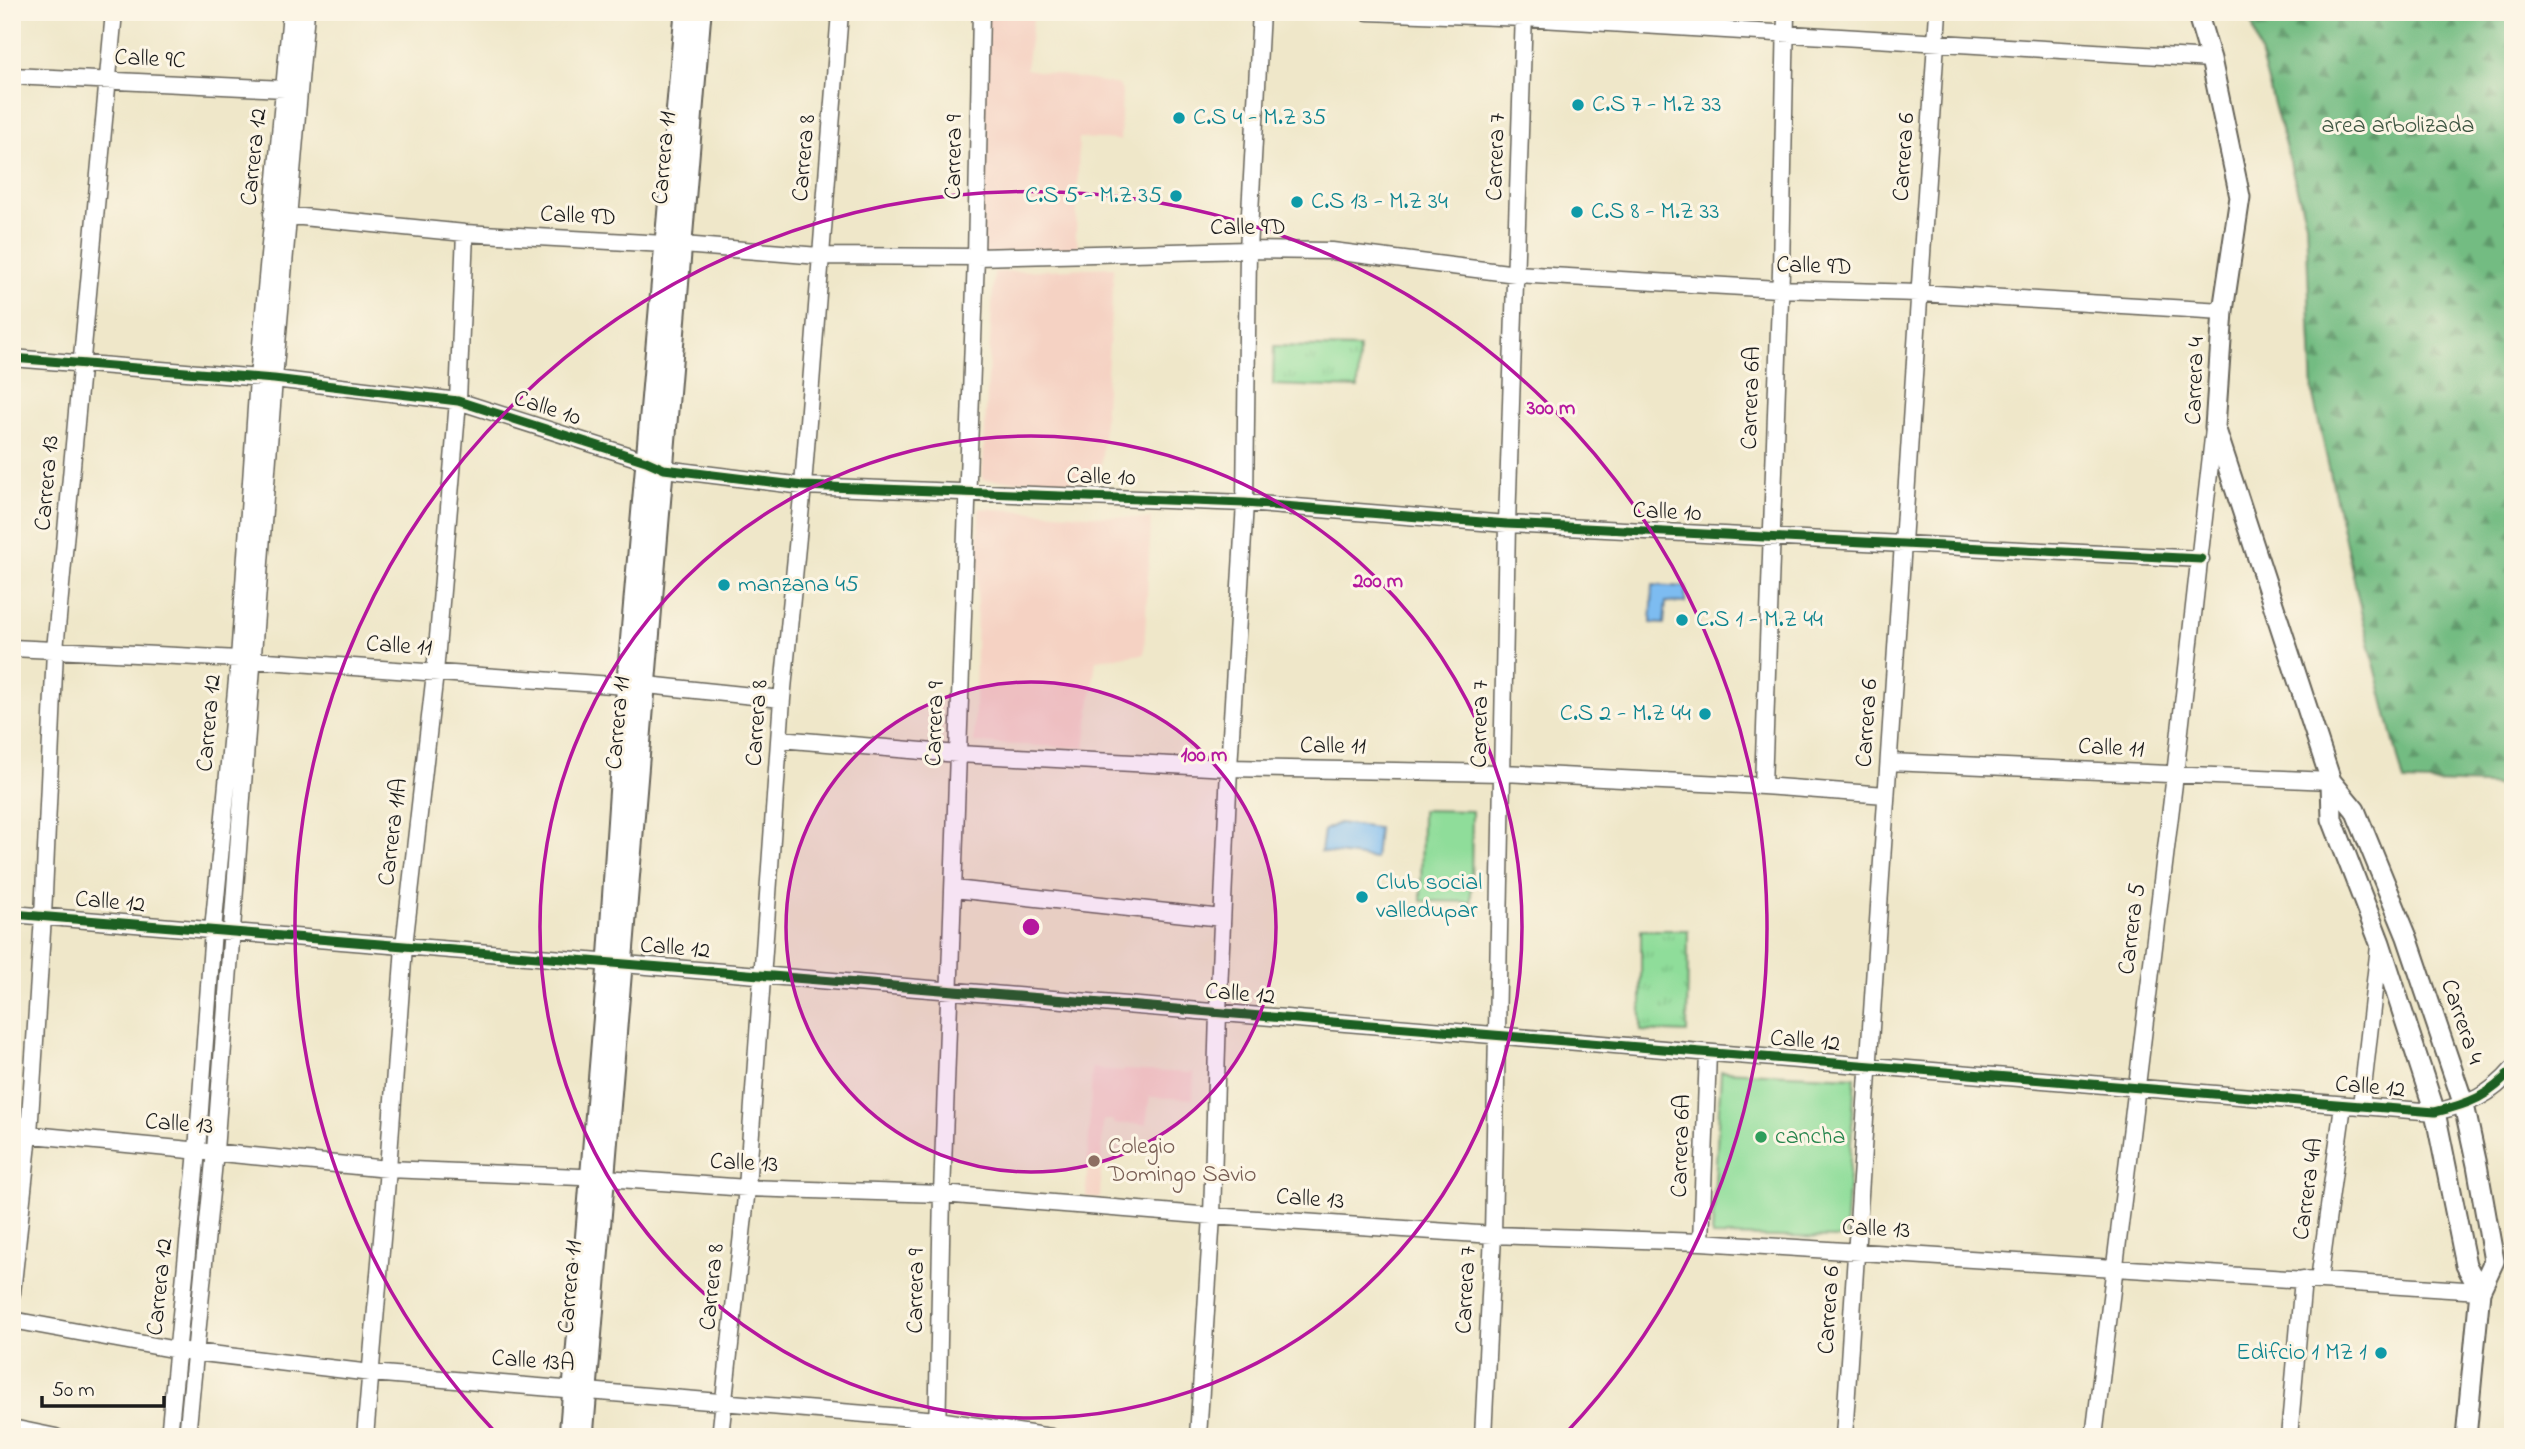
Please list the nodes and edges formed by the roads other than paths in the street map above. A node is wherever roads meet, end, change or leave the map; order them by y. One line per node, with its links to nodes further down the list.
1 (114, 12): 18 (street, Carrera 13)
2 (290, 12): 19 (street, Carrera 12)
3 (306, 12): 20 (street, Carrera 12)
4 (685, 12): 22 (main road, Carrera 11)
5 (701, 12): 22 (main road, Carrera 11)
6 (841, 12): 24 (street, Carrera 8)
7 (981, 12): 25 (street, Carrera 9)
8 (1261, 12): 23 (street)
9 (1368, 12): 13 (street)
10 (1786, 12): 14 (street, Carrera 6A)
11 (1938, 12): 15 (street, Carrera 6)
12 (2197, 12): 16 (main road, Carrera 4)
13 (1524, 15): 14 (street); 26 (street, Carrera 7)
14 (1785, 34): 15 (street); 27 (street, Carrera 6A)
15 (1936, 43): 16 (street); 28 (street, Carrera 6)
16 (2211, 59): 29 (main road, Carrera 4)
17 (12, 76): 18 (street, Calle 9C)
18 (107, 81): 19 (street, Calle 9C); 31 (street, Carrera 13)
19 (285, 89): 20 (street, Carrera 12)
20 (280, 214): 21 (street, Calle 9D); 32 (street, Carrera 12)
21 (465, 233): 22 (street, Calle 9D); 33 (street, Carrera 11A)
22 (674, 245): 24 (street, Calle 9D); 35 (main road, Carrera 11)
23 (1248, 250): 25 (street, Calle 9D); 26 (street, Calle 9D); 38 (street)
24 (820, 256): 25 (street, Calle 9D); 36 (street, Carrera 8)
25 (976, 257): 37 (street, Carrera 9)
26 (1516, 274): 27 (street, Calle 9D); 39 (street, Carrera 7)
27 (1778, 289): 28 (street, Calle 9D); 40 (street, Carrera 6A)
28 (1919, 293): 29 (street, Calle 9D); 41 (street, Carrera 6)
29 (2223, 311): 34 (main road, Carrera 4)
30 (12, 358): 31 (street, Calle 10)
31 (81, 363): 32 (street, Calle 10); 44 (street, Carrera 13)
32 (266, 378): 33 (street, Calle 10); 45 (street, Carrera 12)
33 (458, 401): 35 (street, Calle 10); 46 (street, Carrera 11A)
34 (2215, 427): 42 (street, Carrera 5); 55 (main road, Carrera 4)
35 (655, 465): 36 (street, Calle 10); 47 (main road, Carrera 11)
36 (803, 486): 37 (street, Calle 10); 48 (street, Carrera 8)
37 (968, 492): 38 (street, Calle 10); 50 (street, Carrera 9)
38 (1245, 503): 39 (street, Calle 10); 52 (street)
39 (1507, 524): 40 (street, Calle 10); 53 (street, Carrera 7)
40 (1770, 537): 41 (street, Calle 10); 56 (street, Carrera 6A)
41 (1903, 543): 42 (street, Calle 10); 51 (street, Carrera 6)
42 (2201, 559): 54 (street, Carrera 5)
43 (12, 648): 44 (street, Calle 11)
44 (55, 650): 45 (street, Calle 11); 60 (street, Carrera 13)
45 (246, 660): 46 (street, Calle 11); 62 (street, Carrera 12); 63 (street, Carrera 12)
46 (435, 673): 47 (street, Calle 11); 65 (street, Carrera 11A)
47 (637, 686): 48 (street, Calle 11); 66 (main road, Carrera 11)
48 (782, 699): 49 (street, Carrera 8)
49 (780, 739): 50 (street, Calle 11); 67 (street, Carrera 8)
50 (958, 754): 52 (street, Calle 11); 58 (street, Carrera 9)
51 (1889, 762): 54 (street, Calle 11); 57 (street, Carrera 6)
52 (1229, 768): 53 (street, Calle 11); 61 (street)
53 (1503, 773): 56 (street, Calle 11); 70 (street, Carrera 7)
54 (2175, 775): 55 (street, Calle 11); 74 (street, Carrera 5)
55 (2331, 781): 64 (main road, Carrera 4); 76 (main road, Carrera 4)
56 (1763, 786): 57 (street, Calle 11)
57 (1886, 795): 72 (street, Carrera 6)
58 (954, 889): 61 (street); 68 (street, Carrera 9)
59 (12, 914): 60 (street, Calle 12)
60 (43, 916): 62 (street, Calle 12); 79 (street, Carrera 13)
61 (1222, 918): 69 (street)
62 (213, 930): 63 (street, Calle 12); 80 (street, Carrera 12)
63 (231, 932): 65 (street, Calle 12); 81 (street, Carrera 12)
64 (2380, 943): 77 (street); 78 (main road, Carrera 4)
65 (404, 946): 66 (street, Calle 12); 82 (street, Carrera 11A)
66 (615, 963): 67 (street, Calle 12); 83 (main road, Carrera 11)
67 (763, 975): 68 (street, Calle 12); 84 (street, Carrera 8)
68 (950, 992): 69 (street, Calle 12); 85 (street, Carrera 9)
69 (1218, 1013): 70 (street, Calle 12); 86 (street)
70 (1496, 1035): 71 (street, Calle 12); 87 (street, Carrera 7)
71 (1708, 1053): 72 (street, Calle 12); 88 (street, Carrera 6A)
72 (1868, 1066): 74 (street, Calle 12); 89 (street, Carrera 6)
73 (2513, 1069): 76 (street, Calle 12)
74 (2137, 1088): 75 (street, Calle 12); 90 (street, Carrera 5)
75 (2343, 1105): 77 (street, Calle 12); 91 (street, Carrera 4A)
76 (2464, 1105): 78 (street, Calle 12); 92 (main road, Carrera 4)
77 (2361, 1106): 78 (street, Calle 12)
78 (2435, 1112): 92 (main road, Carrera 4)
79 (20, 1133): 80 (street, Calle 13); 93 (street, Carrera 13)
80 (197, 1151): 81 (street, Calle 13); 95 (street, Carrera 12)
81 (215, 1151): 82 (street, Calle 13); 96 (street, Carrera 12)
82 (388, 1169): 83 (street, Calle 13); 97 (street, Carrera 11A)
83 (598, 1177): 84 (street, Calle 13); 98 (main road, Carrera 11)
84 (747, 1188): 85 (street, Calle 13); 99 (street, Carrera 8)
85 (942, 1194): 86 (street, Calle 13); 101 (street, Carrera 9)
86 (1212, 1216): 87 (street, Calle 13); 110 (street)
87 (1493, 1235): 88 (street, Calle 13); 111 (street, Carrera 7)
88 (1701, 1242): 89 (street, Calle 13)
89 (1857, 1252): 90 (street, Calle 13); 112 (street, Carrera 6)
90 (2114, 1267): 91 (street, Calle 13); 113 (street, Carrera 5)
91 (2311, 1279): 92 (street, Calle 13); 114 (street, Carrera 4A)
92 (2480, 1291): 115 (main road, Carrera 4)
93 (12, 1293)
94 (12, 1320): 95 (street, Calle 13A)
95 (177, 1350): 96 (street, Calle 13A); 103 (street, Carrera 12)
96 (195, 1352): 97 (street, Calle 13A); 104 (street, Carrera 12)
97 (371, 1373): 98 (street, Calle 13A); 105 (street, Carrera 11A)
98 (579, 1389): 99 (street, Calle 13A); 106 (main road, Carrera 11); 107 (main road, Carrera 11)
99 (723, 1403): 101 (street, Calle 13A); 108 (street, Carrera 8)
100 (12, 1428): 102 (street)
101 (937, 1429): 109 (street, Calle 13A)
102 (56, 1437)
103 (169, 1437)
104 (187, 1437)
105 (365, 1437)
106 (569, 1437)
107 (583, 1437)
108 (720, 1437)
109 (1051, 1437)
110 (1198, 1437)
111 (1483, 1437)
112 (1844, 1437)
113 (2094, 1437)
114 (2289, 1437)
115 (2466, 1437)

